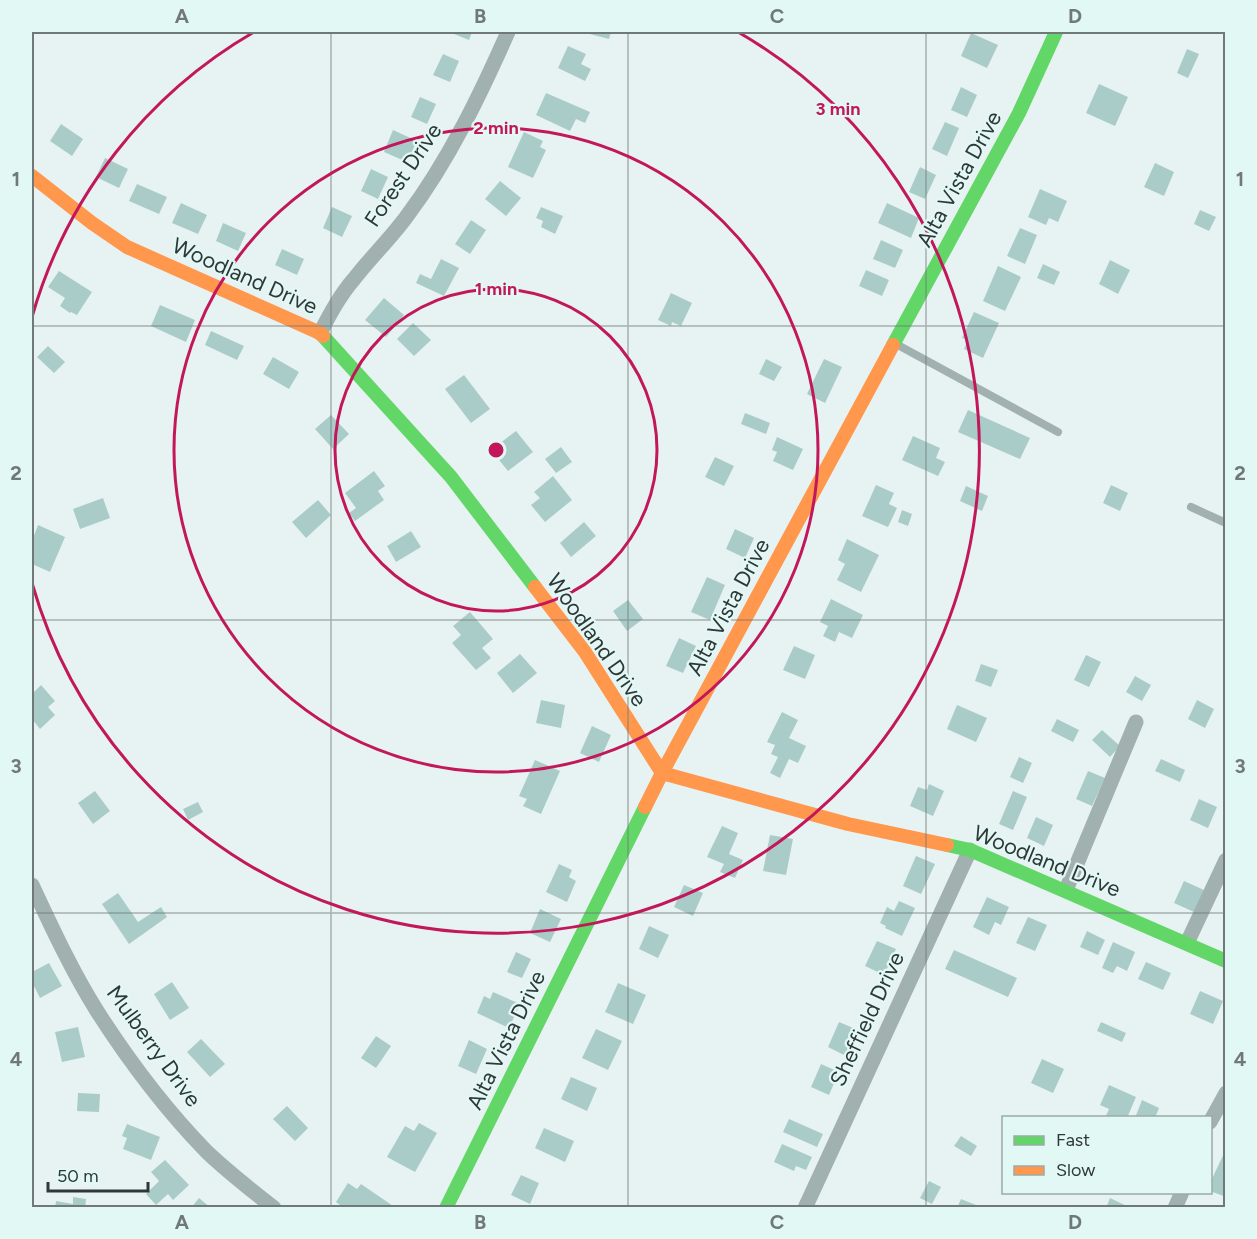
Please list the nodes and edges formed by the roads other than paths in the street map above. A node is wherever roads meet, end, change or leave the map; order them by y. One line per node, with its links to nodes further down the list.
1 (508, 32): 4 (street, Forest Drive)
2 (1056, 32): 5 (street, Alta Vista Drive)
3 (32, 176): 4 (street, Woodland Drive)
4 (320, 333): 10 (street, Woodland Drive)
5 (894, 343): 6 (lane); 10 (street, Alta Vista Drive)
6 (1058, 432)
7 (1191, 507): 8 (lane)
8 (1226, 523)
9 (1136, 722): 14 (street)
10 (662, 773): 11 (street, Woodland Drive); 21 (street, Alta Vista Drive)
11 (970, 850): 14 (street, Woodland Drive); 22 (street, Sheffield Drive)
12 (1226, 860): 15 (street)
13 (32, 885): 20 (street, Mulberry Drive)
14 (1066, 891): 15 (street, Woodland Drive)
15 (1187, 943): 16 (street, Woodland Drive)
16 (1226, 961)
17 (1226, 1093): 18 (street)
18 (1212, 1118)
19 (1181, 1194): 23 (street)
20 (274, 1208)
21 (446, 1208)
22 (805, 1208)
23 (1175, 1208)

